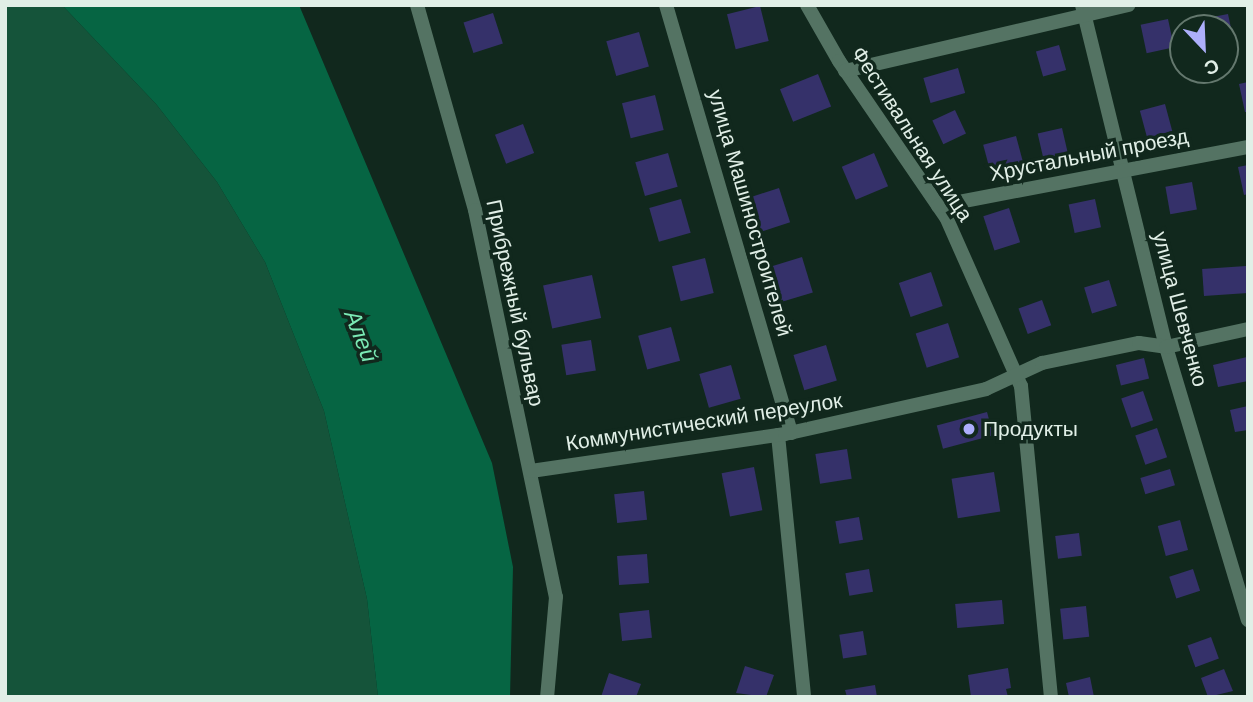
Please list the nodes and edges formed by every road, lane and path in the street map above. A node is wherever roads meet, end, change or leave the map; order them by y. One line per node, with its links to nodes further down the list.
1 (417, 5): 14 (street, Прибрежный бульвар)
2 (666, 5): 13 (street, улица Машиностроителей)
3 (807, 5): 6 (street, Фестивальная улица)
4 (1128, 5): 5 (street)
5 (1083, 10): 6 (street); 8 (street, улица Шевченко)
6 (845, 71): 9 (street, Фестивальная улица)
7 (1248, 147): 8 (street, Хрустальный проезд)
8 (1122, 169): 9 (street, Хрустальный проезд); 11 (street, улица Шевченко)
9 (938, 206): 12 (street, Фестивальная улица)
10 (1248, 329): 11 (street, Коммунистический переулок)
11 (1166, 347): 12 (street, Коммунистический переулок); 15 (street, улица Шевченко)
12 (1014, 374): 13 (street, Коммунистический переулок); 18 (street, Фестивальная улица)
13 (784, 434): 14 (street, Коммунистический переулок); 17 (street, улица Машиностроителей)
14 (531, 471): 16 (street, Прибрежный бульвар)
15 (1248, 620)
16 (547, 697)
17 (804, 697)
18 (1051, 697)

